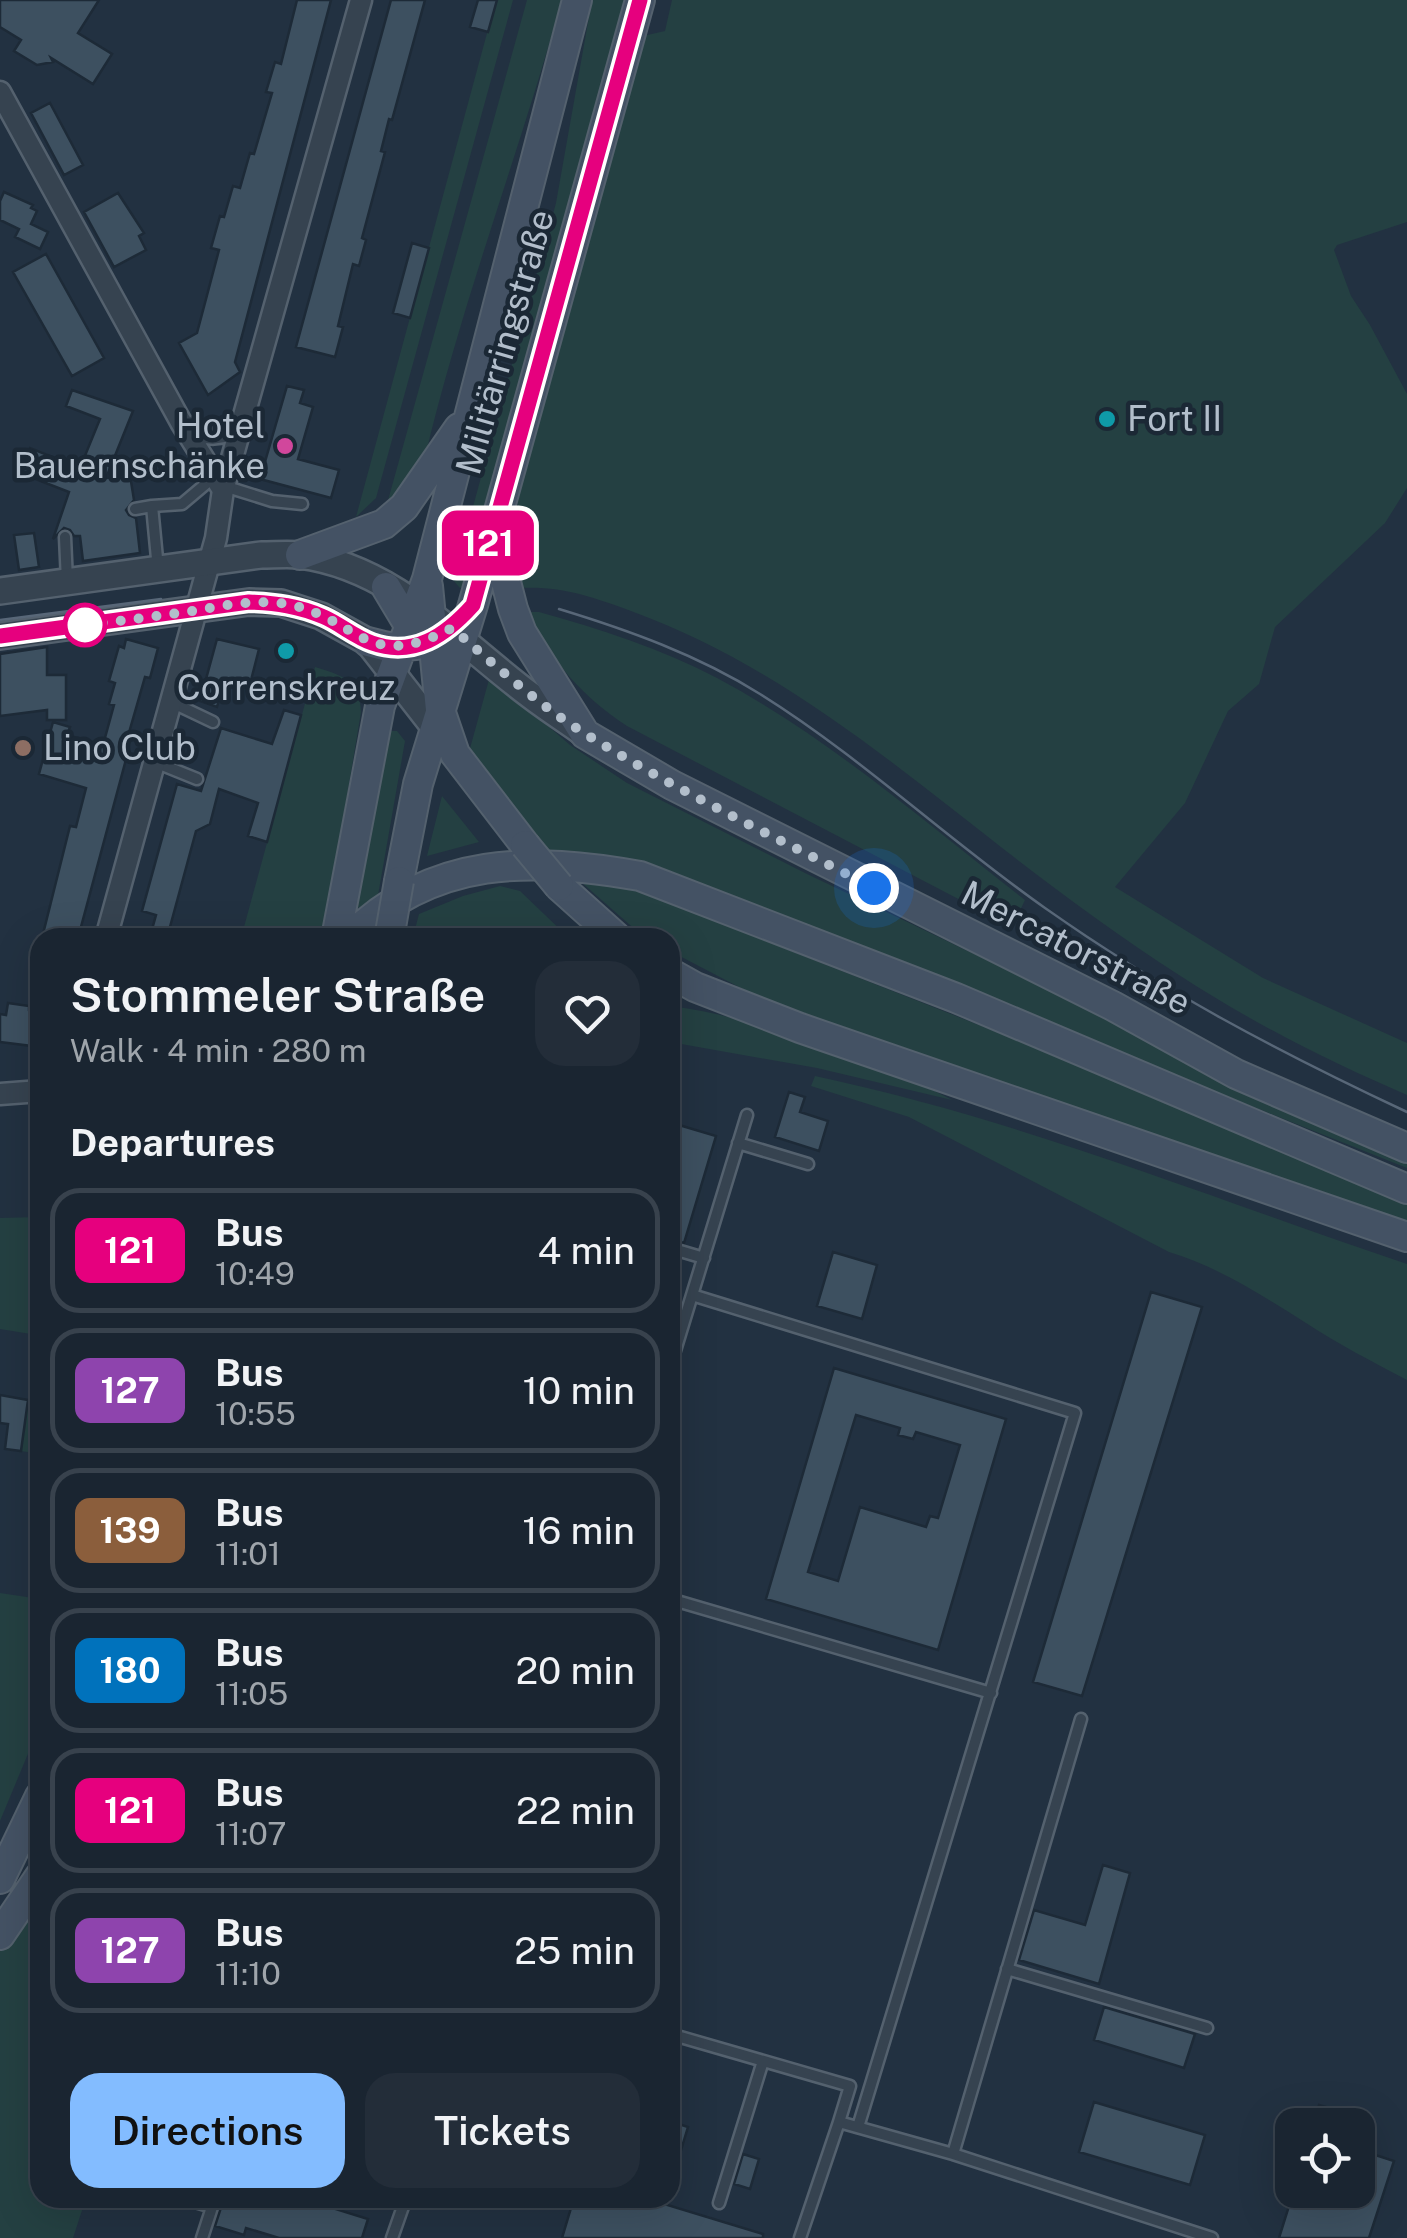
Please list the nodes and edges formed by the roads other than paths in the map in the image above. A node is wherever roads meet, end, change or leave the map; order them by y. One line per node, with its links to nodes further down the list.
1 (361, 0): 6 (street)
2 (577, 0): 5 (main road, Militärringstraße)
3 (640, 0): 12 (main road, Militärringstraße)
4 (0, 92): 7 (street)
5 (471, 411): 14 (main road); 21 (main road, Militärringstraße)
6 (245, 420): 7 (street); 8 (street)
7 (182, 424): 8 (street)
8 (221, 484): 9 (lane); 10 (lane); 15 (street)
9 (302, 504)
10 (152, 506): 11 (lane); 16 (lane)
11 (135, 509)
12 (492, 528): 21 (main road, Militärringstraße); 28 (main road)
13 (66, 537): 17 (lane)
14 (300, 555): 15 (street); 18 (street)
15 (209, 563): 16 (street); 20 (street)
16 (158, 570): 17 (street)
17 (67, 582): 19 (street)
18 (386, 587): 21 (main road)
19 (0, 591)
20 (196, 610): 22 (street); 23 (street); 25 (street)
21 (428, 625): 23 (main road); 24 (main road, Militärringstraße); 26 (main road, Militärringstraße); 26 (main road); 28 (street, Mercatorstraße)
22 (0, 636)
23 (368, 642): 24 (street)
24 (392, 676): 26 (street); 32 (main road, Militärringstraße)
25 (171, 702): 27 (lane); 29 (street)
26 (433, 718): 34 (main road, Militärringstraße, bridge); 35 (main road, bridge)
27 (213, 722)
28 (586, 734): 41 (main road, Mercatorstraße)
29 (154, 762): 30 (lane); 31 (street)
30 (197, 779)
31 (109, 928)
32 (342, 928)
33 (348, 928): 43 (main road)
34 (391, 928)
35 (606, 928)
36 (682, 987): 44 (main road)
37 (30, 1092): 38 (street)
38 (0, 1094)
39 (747, 1115): 40 (lane)
40 (738, 1143): 42 (lane); 46 (lane)
41 (1407, 1148)
42 (808, 1164)
43 (1407, 1189)
44 (1407, 1237)
45 (680, 1251): 46 (lane)
46 (704, 1258): 47 (lane)
47 (692, 1295): 48 (lane); 50 (lane)
48 (680, 1334)
49 (680, 1602): 50 (lane)
50 (991, 1693): 61 (lane)
51 (1082, 1719): 56 (lane)
52 (30, 1838): 53 (main road)
53 (0, 1879)
54 (30, 1891): 55 (main road)
55 (0, 1935)
56 (1008, 1969): 57 (lane); 62 (lane)
57 (1207, 2028)
58 (680, 2037): 59 (lane)
59 (763, 2060): 60 (lane); 63 (lane)
60 (839, 2122): 61 (lane); 68 (lane)
61 (858, 2127): 62 (lane)
62 (953, 2154): 69 (lane)
63 (719, 2204)
64 (211, 2208): 66 (lane)
65 (402, 2208): 67 (lane)
66 (202, 2238)
67 (392, 2238)
68 (800, 2238)
69 (1212, 2238)

